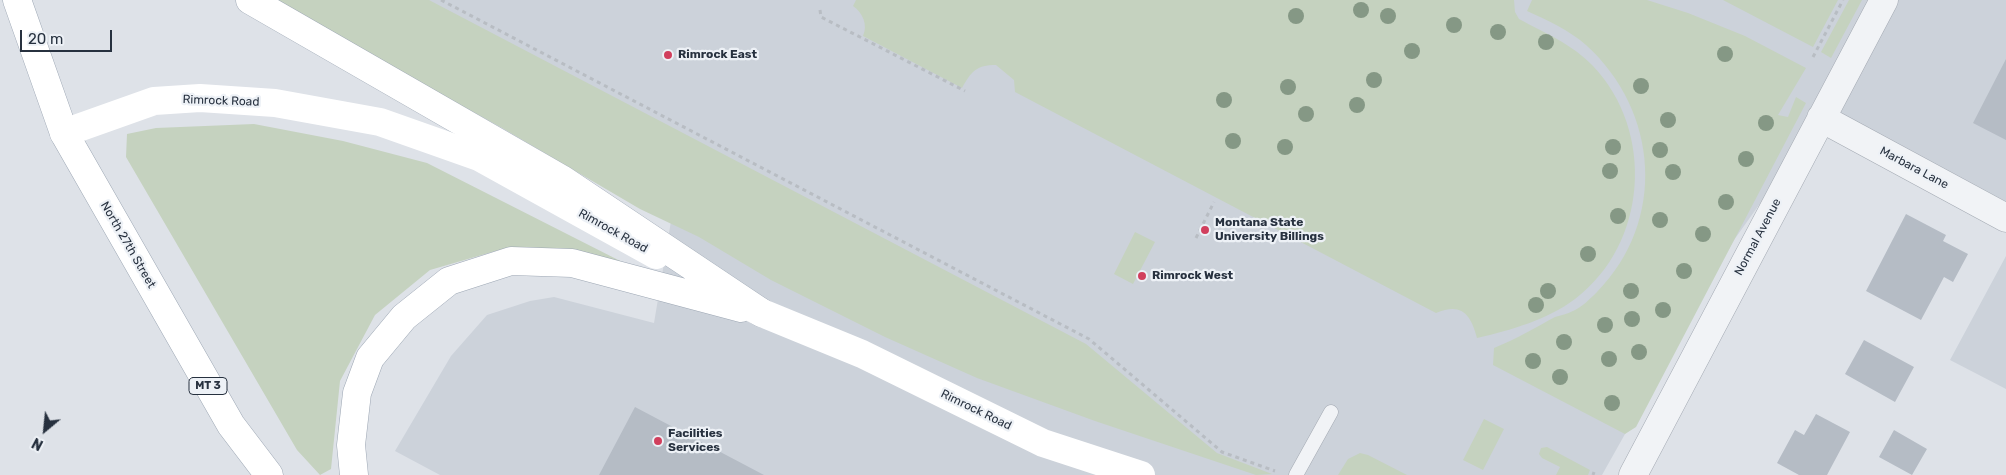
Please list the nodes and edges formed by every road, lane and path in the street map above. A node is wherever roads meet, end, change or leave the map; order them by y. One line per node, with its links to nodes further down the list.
1 (17, 0): 10 (main road, North 27th Street / MT 3)
2 (250, 0): 14 (main road)
3 (441, 0): 16 (path)
4 (1843, 0): 7 (path)
5 (1884, 0): 9 (street, Normal Avenue)
6 (820, 10): 8 (path)
7 (1814, 57)
8 (965, 91)
9 (1821, 118): 12 (street, Marbara Lane); 20 (street, Normal Avenue)
10 (64, 133): 14 (main road, Rimrock Road); 17 (main road, North 27th Street / MT 3)
11 (1214, 202): 13 (path)
12 (2006, 218)
13 (1196, 238)
14 (762, 313): 18 (main road); 19 (main road, Rimrock Road)
15 (1331, 412): 16 (lane)
16 (1289, 474)
17 (269, 475)
18 (354, 475)
19 (1141, 475)
20 (1633, 475)

